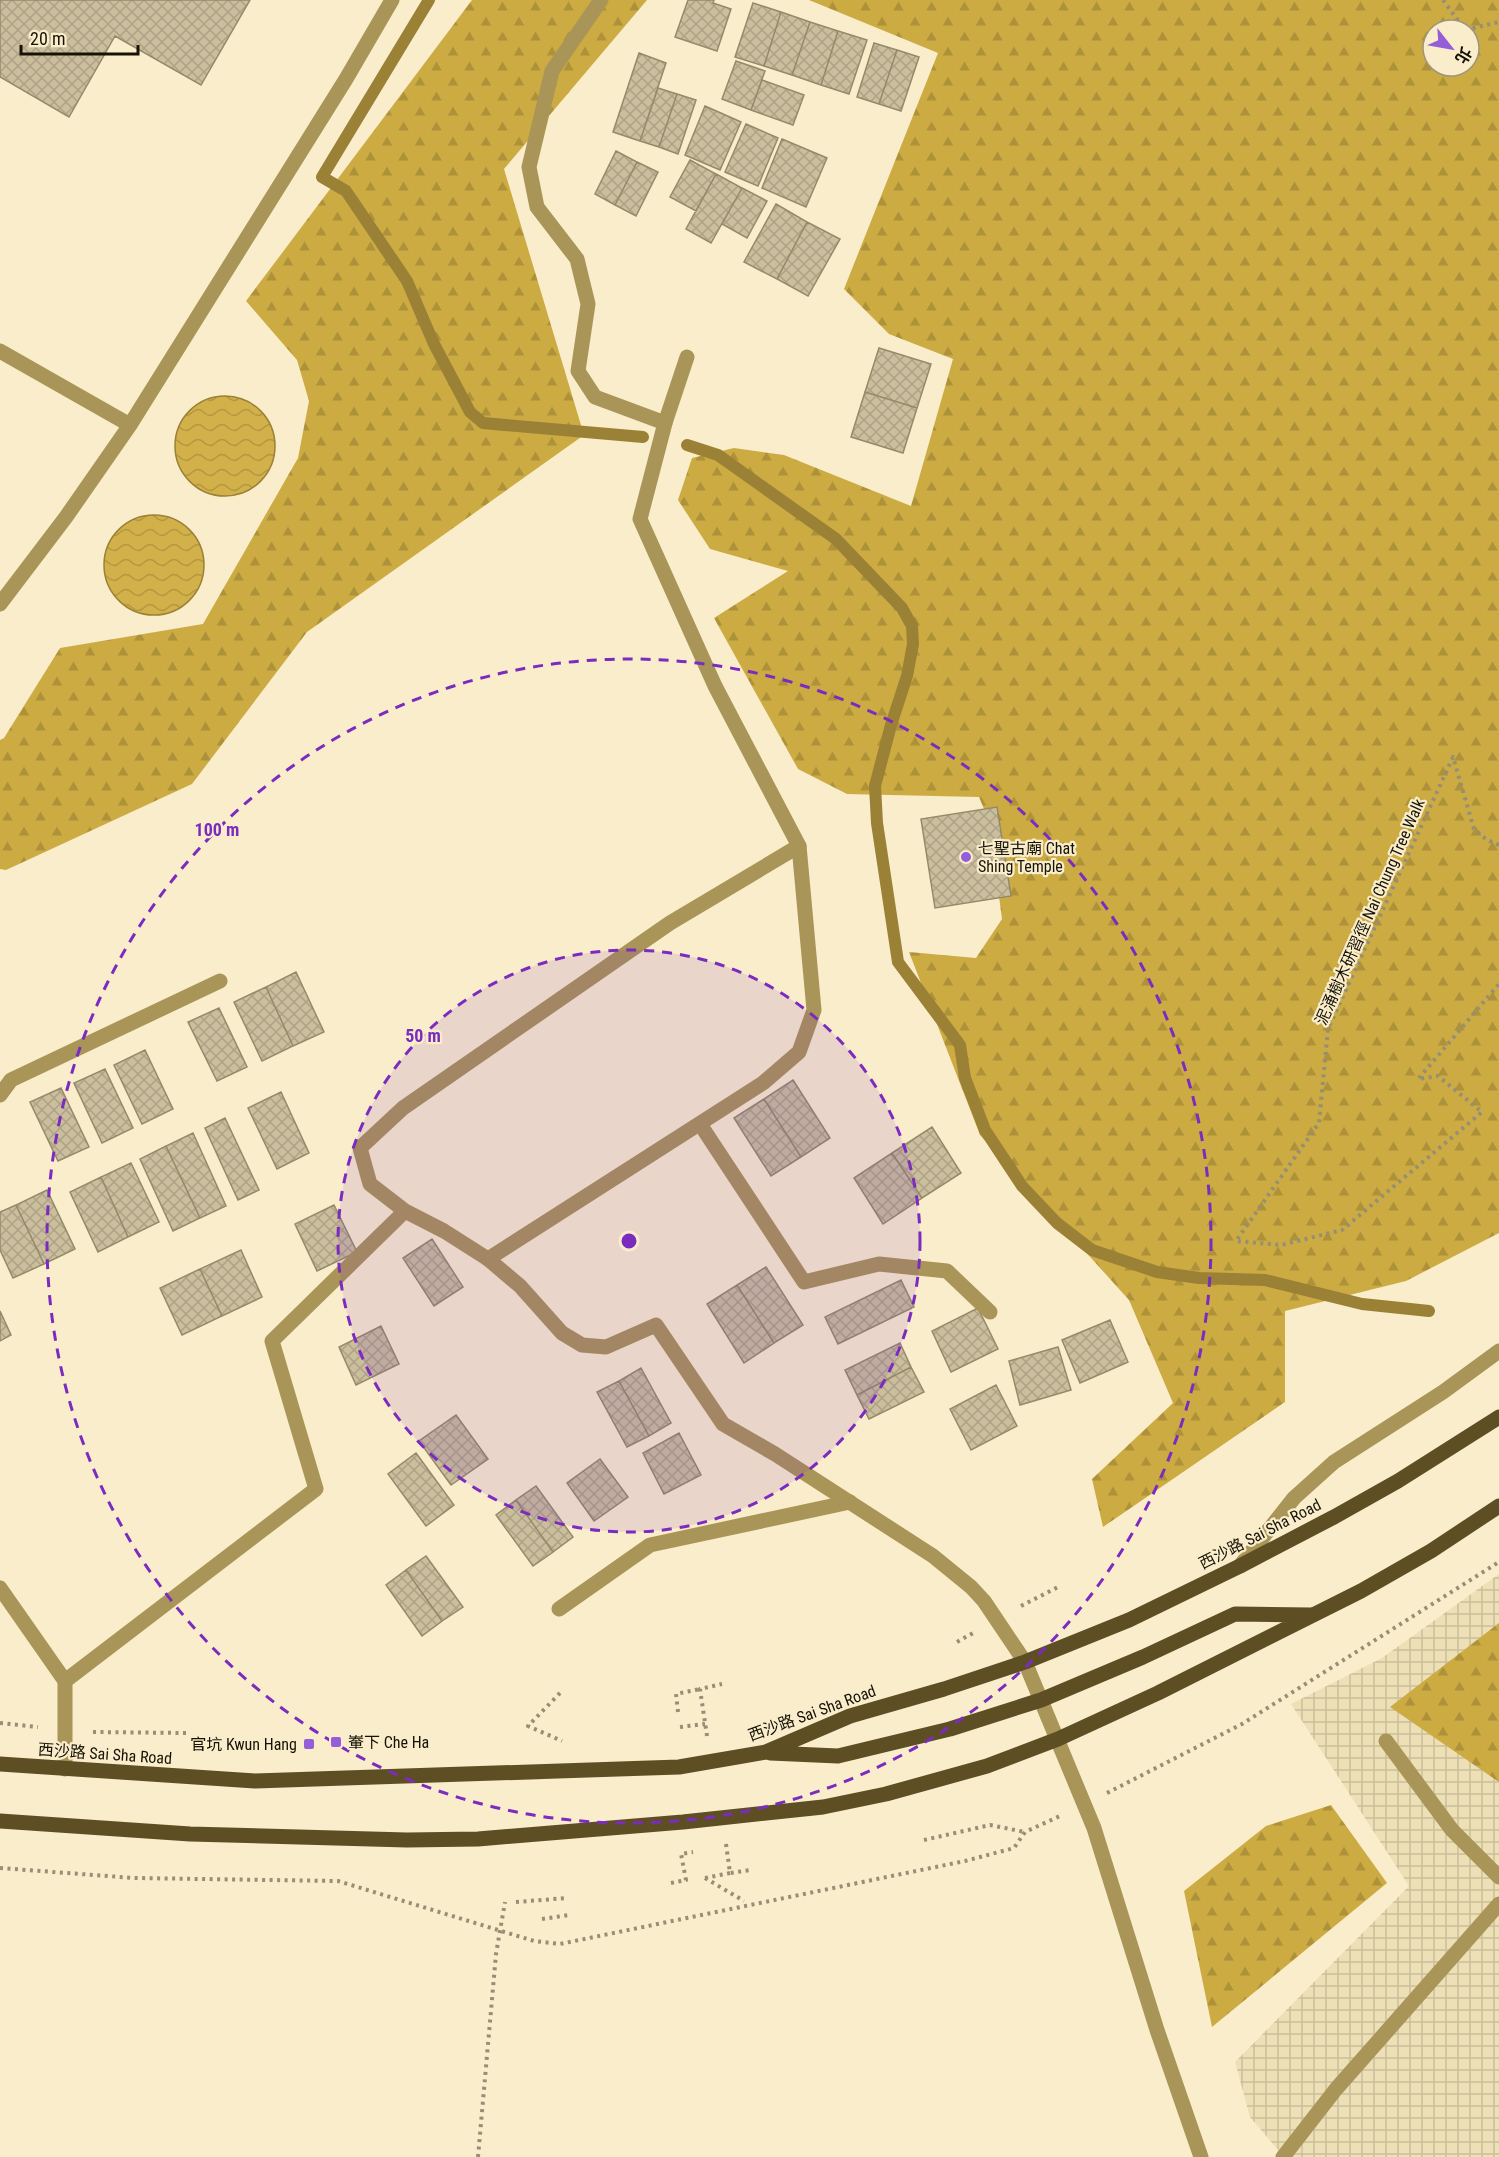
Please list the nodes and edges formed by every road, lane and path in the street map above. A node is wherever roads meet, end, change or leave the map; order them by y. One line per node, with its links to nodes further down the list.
1 (392, 0): 8 (street)
2 (601, 0): 7 (street)
3 (1443, 0): 4 (path)
4 (1499, 22)
5 (0, 351): 8 (street)
6 (687, 357): 7 (street)
7 (665, 423): 11 (street)
8 (130, 425): 9 (street)
9 (0, 604)
10 (1499, 845): 13 (path, 泥涌樹木研習徑 Nai Chung Tree Walk)
11 (799, 846): 15 (street); 16 (street)
12 (220, 981): 14 (street)
13 (1499, 984)
14 (0, 1095)
15 (700, 1124): 17 (street); 18 (street)
16 (405, 1211): 17 (street); 29 (street)
17 (488, 1259): 21 (street)
18 (990, 1312)
19 (1499, 1351): 24 (street)
20 (1499, 1417): 24 (main road, 西沙路 Sai Sha Road)
21 (850, 1502): 26 (street); 28 (street)
22 (1499, 1506): 27 (main road)
23 (1499, 1562): 42 (path)
24 (1240, 1566): 28 (main road, 西沙路 Sai Sha Road)
25 (0, 1588): 29 (street)
26 (559, 1608)
27 (1314, 1615): 32 (main road); 36 (main road)
28 (1025, 1662): 32 (street); 39 (main road, 西沙路 Sai Sha Road)
29 (65, 1681): 41 (street)
30 (699, 1689): 33 (path)
31 (560, 1693): 38 (path)
32 (1041, 1700): 36 (street); 39 (main road)
33 (678, 1712)
34 (705, 1724): 35 (path)
35 (680, 1727)
36 (1058, 1739): 43 (main road); 61 (street)
37 (1386, 1741): 50 (street)
38 (565, 1743)
39 (766, 1752): 41 (main road, 西沙路 Sai Sha Road)
40 (0, 1764): 41 (main road, 西沙路 Sai Sha Road)
41 (65, 1769)
42 (1149, 1772)
43 (0, 1821)
44 (924, 1840): 59 (path)
45 (727, 1846): 46 (path)
46 (715, 1848)
47 (704, 1850): 51 (path)
48 (0, 1868): 59 (path)
49 (730, 1873): 53 (path)
50 (1499, 1877)
51 (671, 1883)
52 (567, 1898): 55 (path)
53 (744, 1901)
54 (505, 1902): 59 (path)
55 (516, 1902)
56 (1499, 1904): 62 (street)
57 (568, 1916): 58 (path)
58 (542, 1919)
59 (499, 1930): 60 (path)
60 (478, 2157)
61 (1201, 2157)
62 (1283, 2157)

